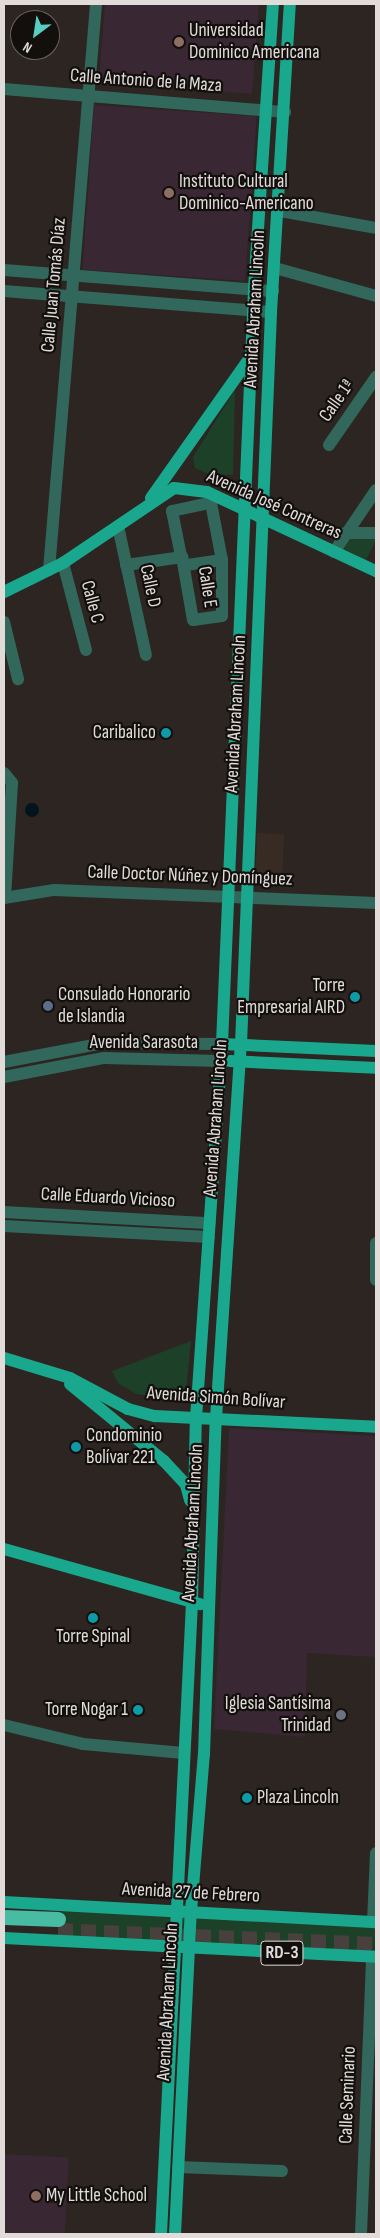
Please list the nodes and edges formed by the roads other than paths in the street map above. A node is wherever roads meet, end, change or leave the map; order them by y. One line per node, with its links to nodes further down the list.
1 (96, 4): 5 (street, Calle Juan Tomás Díaz)
2 (273, 4): 6 (main road, Avenida Abraham Lincoln)
3 (290, 4): 7 (main road, Avenida Abraham Lincoln)
4 (4, 89): 5 (street, Calle Antonio de la Maza)
5 (87, 96): 6 (street, Calle Antonio de la Maza); 12 (street, Calle Juan Tomás Díaz)
6 (267, 109): 7 (street, Calle Antonio de la Maza); 13 (main road, Avenida Abraham Lincoln)
7 (285, 112): 8 (main road, Avenida Abraham Lincoln)
8 (280, 212): 9 (street); 10 (main road, Avenida Abraham Lincoln)
9 (376, 228)
10 (275, 268): 15 (main road, Avenida Abraham Lincoln); 17 (street)
11 (4, 270): 12 (street)
12 (74, 276): 13 (street); 16 (street, Calle Juan Tomás Díaz)
13 (254, 289): 15 (street); 18 (main road, Avenida Abraham Lincoln)
14 (4, 291): 16 (street)
15 (273, 291): 19 (main road, Avenida Abraham Lincoln)
16 (73, 296): 18 (street); 35 (street, Calle Juan Tomás Díaz)
17 (376, 296)
18 (253, 310): 19 (street); 20 (main road, Avenida Abraham Lincoln)
19 (271, 312): 26 (main road, Avenida Abraham Lincoln)
20 (253, 353): 24 (main road); 25 (main road, Avenida Abraham Lincoln)
21 (376, 378): 22 (street, Calle 1ª)
22 (329, 445)
23 (376, 490): 28 (street)
24 (147, 503): 25 (main road, Avenida José Contreras); 27 (main road, Avenida José Contreras)
25 (246, 510): 26 (main road, Avenida José Contreras); 43 (main road, Avenida Abraham Lincoln)
26 (265, 520): 30 (main road, Avenida José Contreras); 44 (main road, Avenida Abraham Lincoln)
27 (118, 526): 33 (main road, Avenida José Contreras); 34 (street, Calle D)
28 (345, 533): 29 (street); 30 (street)
29 (376, 533)
30 (334, 552): 36 (main road, Avenida José Contreras)
31 (222, 560): 32 (street); 32 (street, Calle E); 32 (street)
32 (183, 561): 34 (street, Calle E)
33 (63, 563): 35 (main road, Avenida José Contreras); 39 (street, Calle C)
34 (126, 565): 40 (street, Calle D)
35 (49, 570): 37 (main road, Avenida José Contreras)
36 (376, 571)
37 (4, 592)
38 (4, 622): 41 (street)
39 (86, 650)
40 (146, 655)
41 (18, 679)
42 (4, 773): 45 (street)
43 (228, 896): 44 (street, Calle Doctor Núñez y Domínguez); 45 (street, Calle Doctor Núñez y Domínguez); 47 (main road, Avenida Abraham Lincoln)
44 (246, 896): 46 (street, Calle Doctor Núñez y Domínguez); 48 (main road, Avenida Abraham Lincoln)
45 (4, 898)
46 (376, 903)
47 (222, 1044): 48 (main road, Avenida Sarasota); 50 (street, Avenida Sarasota); 52 (main road, Avenida Abraham Lincoln)
48 (241, 1044): 49 (main road, Avenida Sarasota); 51 (main road, Avenida Abraham Lincoln)
49 (376, 1051)
50 (32, 1056): 53 (street, Avenida Sarasota); 55 (street)
51 (238, 1060): 52 (main road, Avenida Sarasota); 54 (main road, Avenida Sarasota); 60 (main road, Avenida Abraham Lincoln)
52 (220, 1061): 55 (street, Avenida Sarasota); 59 (main road, Avenida Abraham Lincoln)
53 (4, 1062)
54 (376, 1068)
55 (35, 1070): 56 (street, Avenida Sarasota)
56 (4, 1077)
57 (4, 1212): 58 (street, Calle Eduardo Vicioso)
58 (51, 1214): 59 (street, Calle Eduardo Vicioso); 62 (street)
59 (210, 1223): 60 (main road); 63 (main road, Avenida Abraham Lincoln)
60 (228, 1223): 64 (main road, Avenida Abraham Lincoln)
61 (4, 1226): 62 (street, Calle Eduardo Vicioso)
62 (51, 1228): 63 (street, Calle Eduardo Vicioso)
63 (209, 1237): 64 (main road); 69 (main road, Avenida Abraham Lincoln)
64 (227, 1237): 70 (main road, Avenida Abraham Lincoln)
65 (376, 1243): 66 (street)
66 (376, 1280)
67 (4, 1358): 68 (main road, Avenida Simón Bolívar)
68 (51, 1372): 69 (main road, Avenida Simón Bolívar); 72 (main road)
69 (196, 1418): 70 (main road, Avenida Simón Bolívar); 72 (main road, Avenida Abraham Lincoln)
70 (216, 1418): 71 (main road, Avenida Simón Bolívar); 75 (main road, Avenida Abraham Lincoln)
71 (376, 1427)
72 (192, 1514): 74 (main road, Avenida Abraham Lincoln)
73 (4, 1549): 74 (main road)
74 (192, 1602): 75 (main road); 77 (main road, Avenida Abraham Lincoln)
75 (208, 1607): 81 (main road, Avenida Abraham Lincoln)
76 (4, 1726): 77 (street)
77 (184, 1753): 80 (main road, Avenida Abraham Lincoln)
78 (376, 1853): 83 (street)
79 (4, 1902): 80 (main road, Avenida 27 de Febrero / RD-3)
80 (176, 1910): 81 (main road, Avenida 27 de Febrero / RD-3); 86 (main road, Avenida Abraham Lincoln)
81 (191, 1911): 83 (main road, Avenida 27 de Febrero / RD-3); 87 (main road, Avenida Abraham Lincoln)
82 (4, 1917): 84 (highway)
83 (374, 1922)
84 (4, 1927)
85 (4, 1938): 86 (main road, RD-3)
86 (174, 1947): 87 (main road, RD-3); 91 (main road, Avenida Abraham Lincoln)
87 (189, 1948): 88 (main road, RD-3); 89 (main road, Avenida Abraham Lincoln)
88 (374, 1957): 93 (street, Calle Seminario)
89 (178, 2167): 90 (street); 92 (main road, Avenida Abraham Lincoln)
90 (282, 2171)
91 (161, 2234)
92 (175, 2234)
93 (361, 2234)

